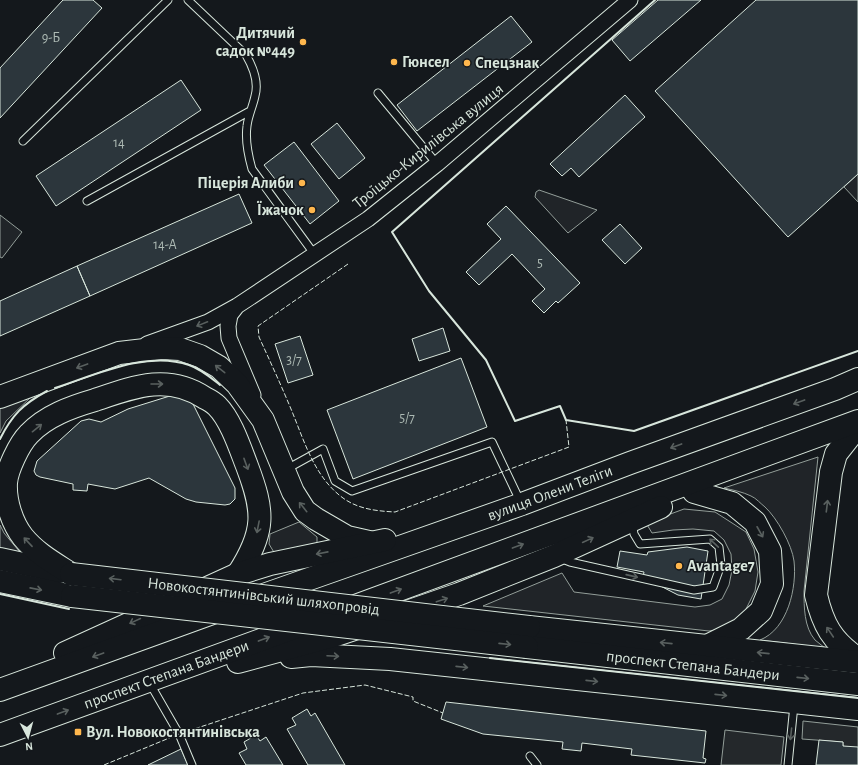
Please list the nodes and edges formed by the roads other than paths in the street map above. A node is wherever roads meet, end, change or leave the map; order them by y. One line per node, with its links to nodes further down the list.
1 (168, 0): 6 (lane)
2 (188, 0): 5 (lane)
3 (630, 0): 7 (street, Троїцько-Кирилівська вулиця)
4 (378, 93): 7 (lane)
5 (250, 111): 8 (lane); 9 (lane)
6 (23, 141)
7 (437, 164): 9 (street, Троїцько-Кирилівська вулиця)
8 (87, 201)
9 (315, 255): 10 (street, Троїцько-Кирилівська вулиця)
10 (237, 306): 11 (street, Троїцько-Кирилівська вулиця, one-way to 11); 14 (street)
11 (119, 353): 13 (main road, one-way to 13); 14 (main road, one-way to 11)
12 (858, 379): 20 (main road, вулиця Олени Теліги, one-way to 20)
13 (0, 397)
14 (263, 420): 18 (main road)
15 (858, 421): 17 (main road)
16 (858, 426): 30 (main road, one-way to 16)
17 (766, 454): 19 (main road); 33 (main road, проспект Степана Бандери, one-way to 17)
18 (284, 471): 20 (lane); 22 (main road, one-way to 18)
19 (694, 492): 21 (main road); 29 (main road, one-way to 29)
20 (522, 504): 22 (main road); 36 (main road, вулиця Олени Теліги, one-way to 36)
21 (631, 520): 23 (main road, one-way to 21); 23 (lane, one-way to 21)
22 (374, 543): 26 (main road, one-way to 26)
23 (554, 556): 32 (main road, one-way to 23)
24 (0, 559): 25 (main road, Новокостянтинівський шляхопровід)
25 (71, 574): 26 (main road, one-way to 26); 28 (main road, Новокостянтинівський шляхопровід, one-way to 25, bridge)
26 (238, 574): 34 (main road, one-way to 34)
27 (0, 581): 28 (main road, Новокостянтинівський шляхопровід, one-way to 28, bridge)
28 (528, 637): 29 (main road, проспект Степана Бандери, one-way to 28); 35 (main road, проспект Степана Бандери, one-way to 35)
29 (705, 647): 31 (main road, проспект Степана Бандери, one-way to 29)
30 (858, 659)
31 (858, 662)
32 (225, 666): 33 (main road); 37 (main road, one-way to 37)
33 (148, 680): 39 (main road, проспект Степана Бандери, one-way to 33); 41 (lane)
34 (0, 683)
35 (858, 684)
36 (0, 690)
37 (794, 702): 38 (main road); 43 (lane, one-way to 43)
38 (858, 709)
39 (0, 735)
40 (530, 756): 42 (lane)
41 (192, 765)
42 (537, 765)
43 (788, 765)

